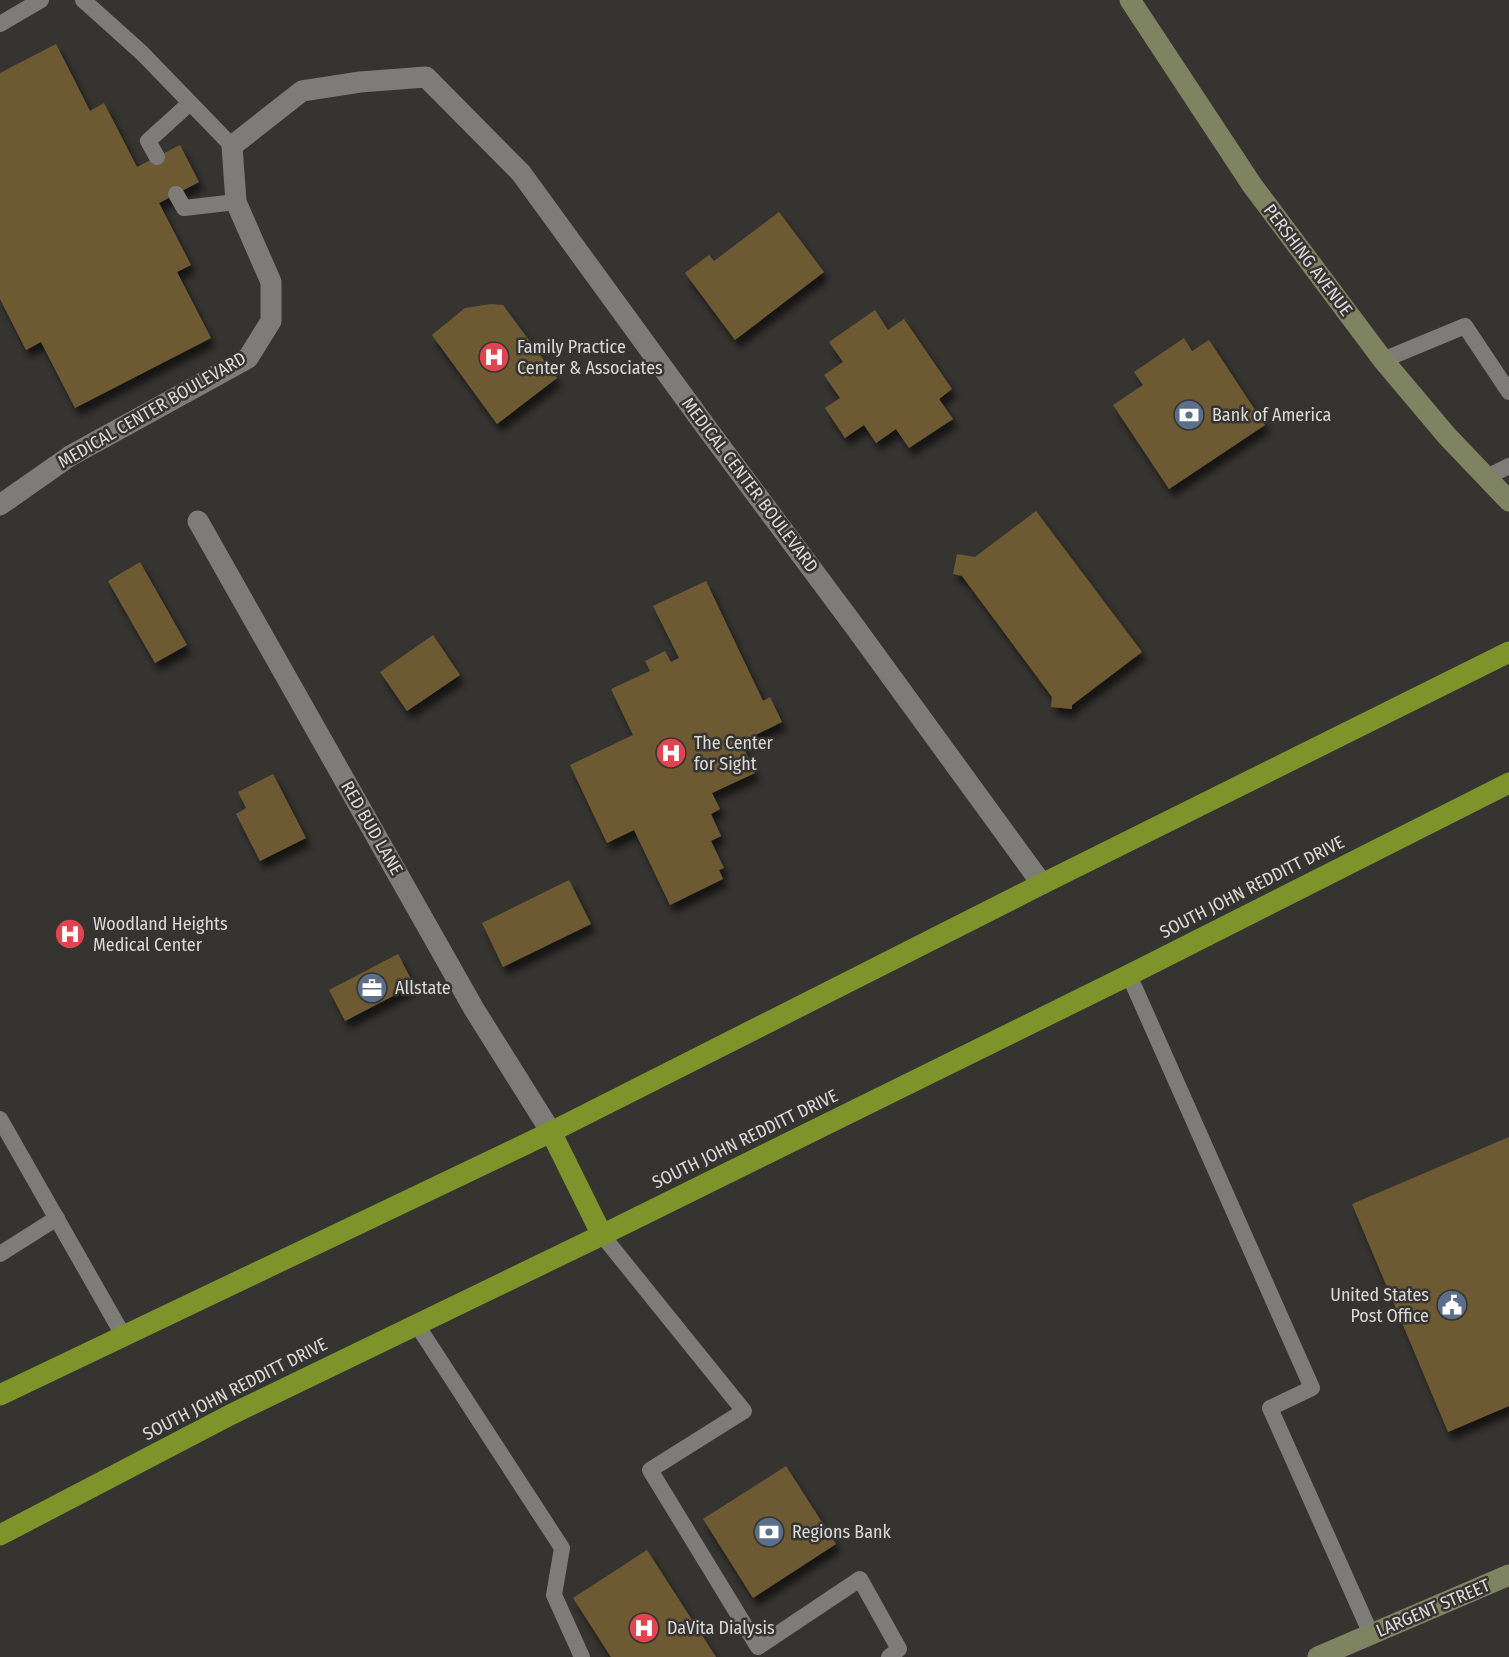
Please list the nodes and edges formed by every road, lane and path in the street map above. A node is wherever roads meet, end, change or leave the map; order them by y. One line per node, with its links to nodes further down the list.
1 (41, 0): 4 (lane)
2 (83, 0): 5 (lane)
3 (1130, 0): 10 (street, PERSHING AVENUE)
4 (0, 24)
5 (190, 103): 6 (lane); 7 (lane)
6 (232, 146): 9 (street, MEDICAL CENTER BOULEVARD); 19 (street, MEDICAL CENTER BOULEVARD)
7 (157, 157)
8 (176, 194): 9 (lane)
9 (236, 202): 15 (street, MEDICAL CENTER BOULEVARD)
10 (1383, 360): 11 (lane); 13 (street, PERSHING AVENUE)
11 (1509, 392)
12 (1509, 466): 13 (lane)
13 (1487, 477): 14 (street, PERSHING AVENUE)
14 (1509, 501)
15 (0, 505)
16 (198, 521): 22 (street, RED BUD LANE)
17 (1509, 652): 19 (highway)
18 (1509, 783): 20 (highway, SOUTH JOHN REDDITT DRIVE)
19 (1042, 884): 22 (highway)
20 (1129, 975): 24 (highway, SOUTH JOHN REDDITT DRIVE); 31 (lane)
21 (0, 1119): 23 (lane)
22 (551, 1132): 24 (highway); 27 (highway)
23 (57, 1219): 25 (lane); 27 (lane)
24 (602, 1235): 26 (highway, SOUTH JOHN REDDITT DRIVE); 32 (lane)
25 (0, 1254)
26 (417, 1325): 29 (highway, SOUTH JOHN REDDITT DRIVE); 33 (lane)
27 (123, 1335): 28 (highway)
28 (0, 1395)
29 (0, 1535)
30 (1509, 1575): 31 (street, LARGENT STREET)
31 (1371, 1634): 35 (street, LARGENT STREET)
32 (762, 1652): 34 (lane)
33 (582, 1657)
34 (889, 1657)
35 (1318, 1657)

